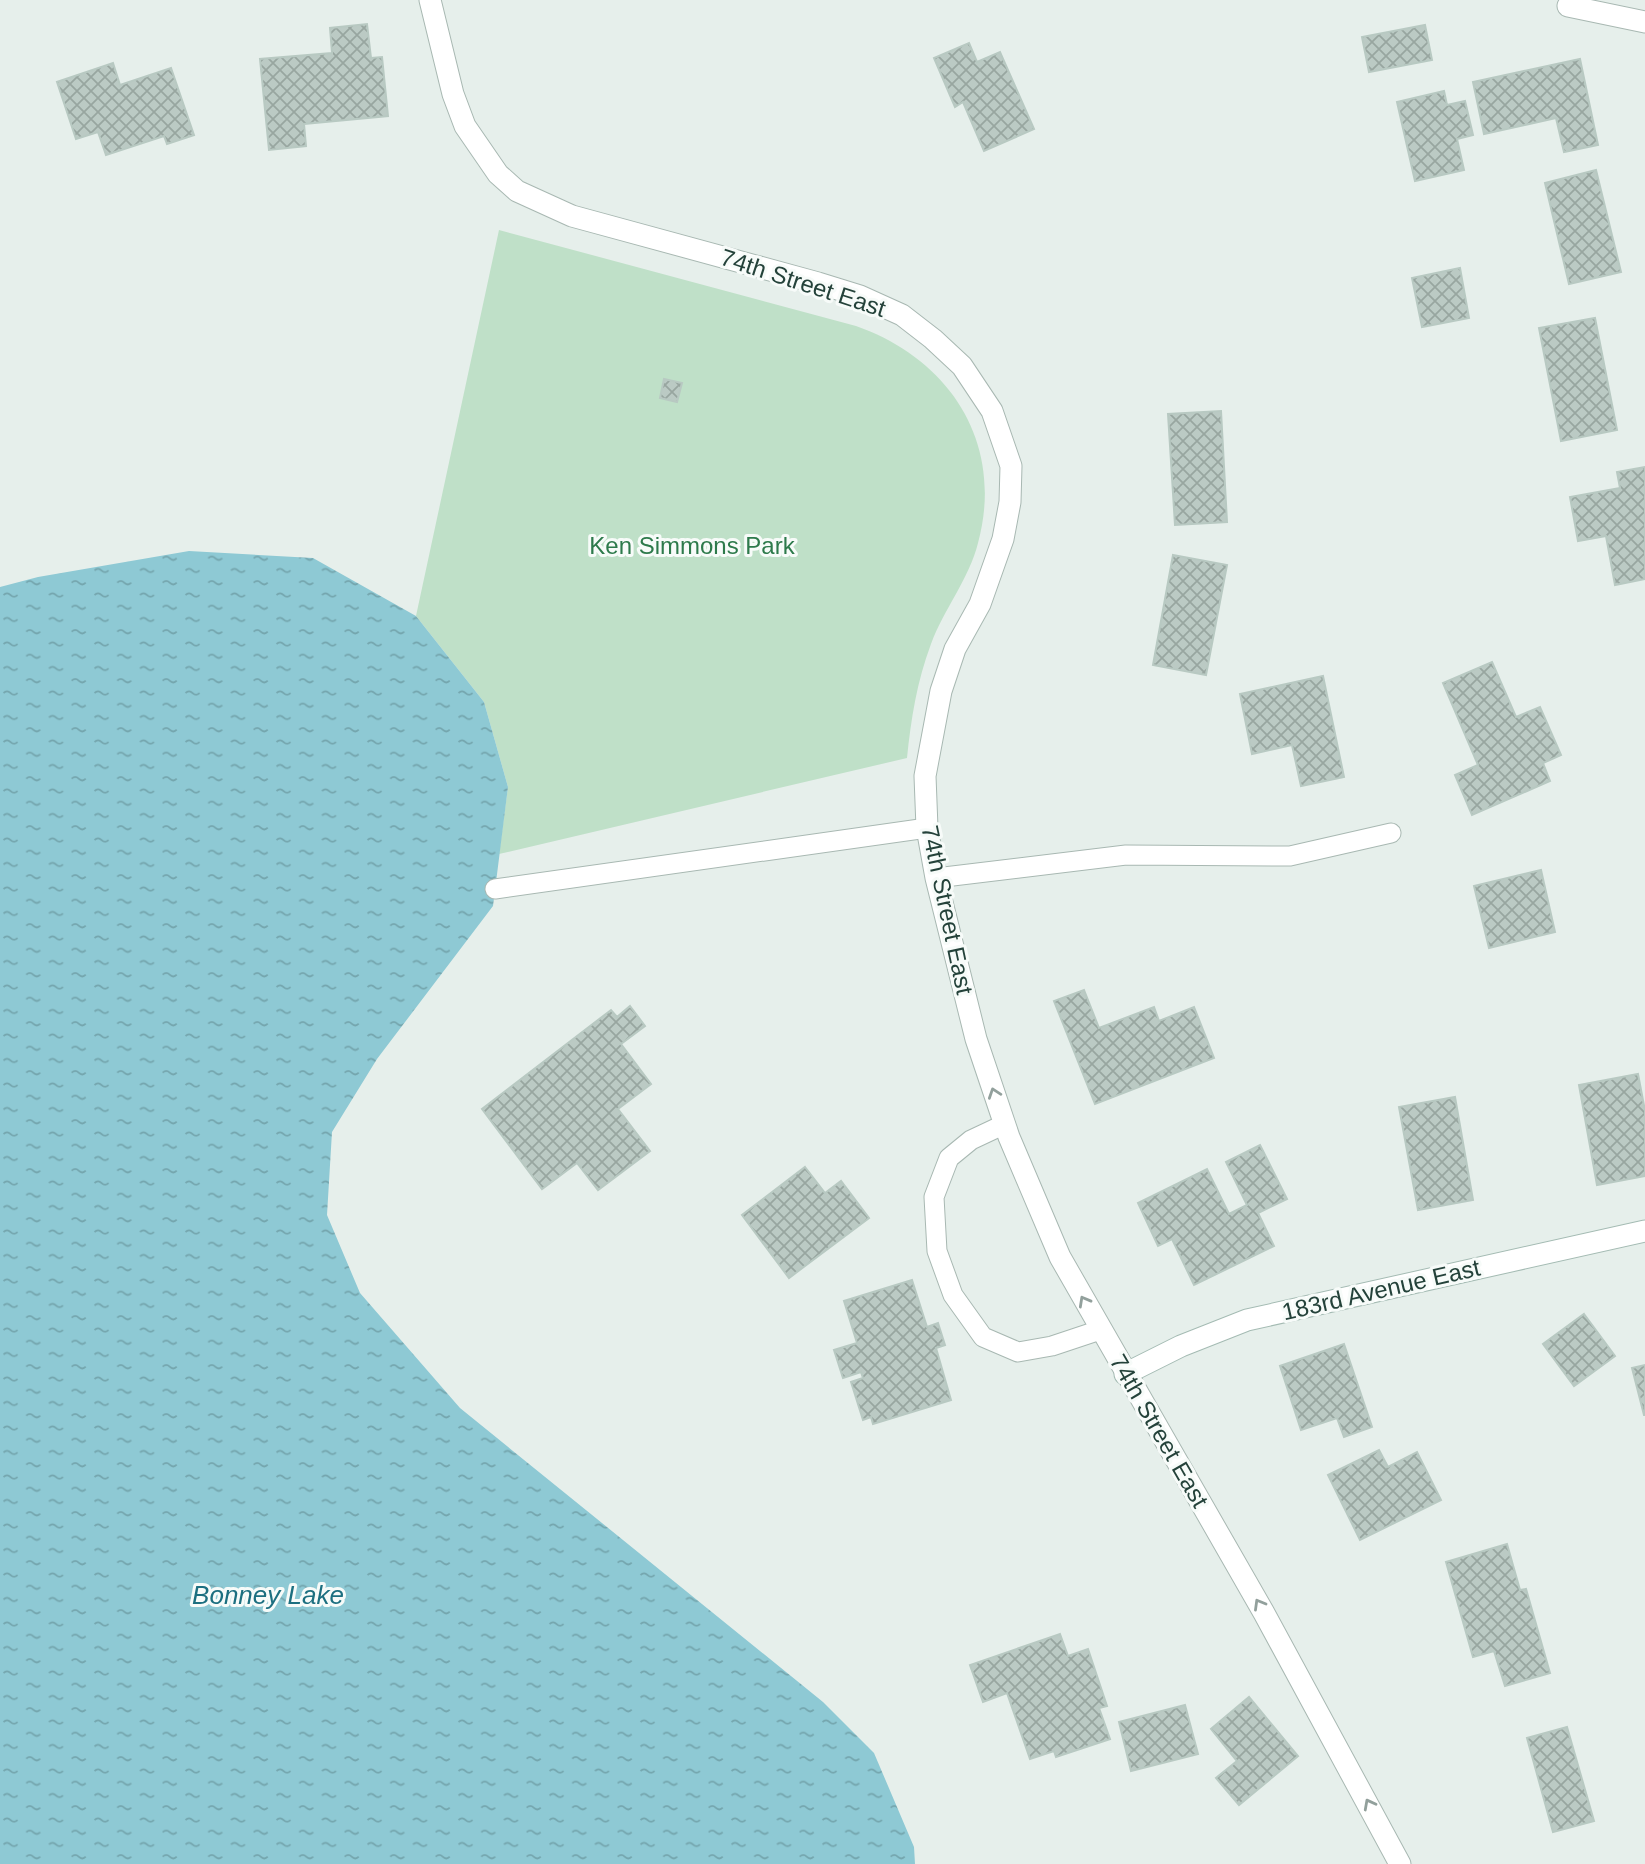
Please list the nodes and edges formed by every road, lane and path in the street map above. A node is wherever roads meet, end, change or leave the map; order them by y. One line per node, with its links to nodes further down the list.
1 (430, 0): 4 (street, 74th Street East)
2 (1568, 6): 3 (street)
3 (1645, 22)
4 (928, 828): 6 (street, 74th Street East); 7 (lane)
5 (1391, 833): 6 (lane)
6 (936, 878): 8 (street, 74th Street East, one-way to 6)
7 (495, 889)
8 (1004, 1124): 10 (street, 74th Street East, one-way to 8); 10 (lane)
9 (1645, 1231): 11 (street, 183rd Avenue East)
10 (1100, 1330): 11 (street, 74th Street East)
11 (1125, 1374): 12 (street, 74th Street East, one-way to 11)
12 (1400, 1864)

